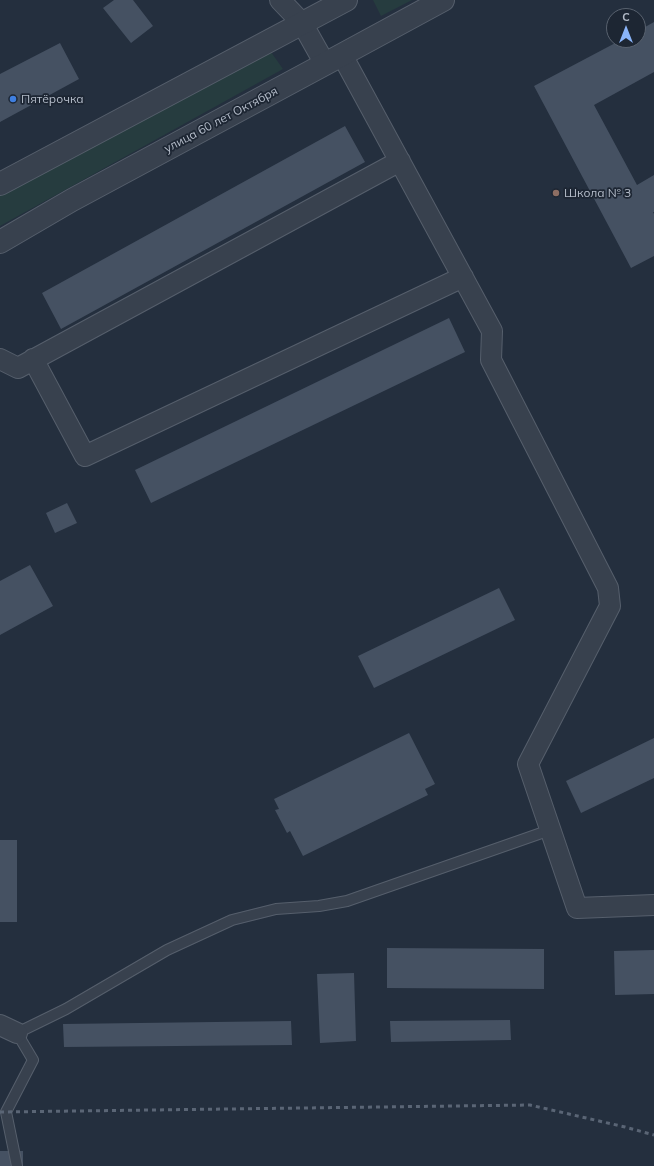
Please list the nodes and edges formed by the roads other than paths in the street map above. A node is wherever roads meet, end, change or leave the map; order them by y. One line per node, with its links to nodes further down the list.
1 (280, 0): 4 (street)
2 (346, 0): 4 (street)
3 (443, 0): 5 (street, улица 60 лет Октября)
4 (302, 23): 5 (street); 7 (street)
5 (333, 60): 6 (street); 8 (street, улица 60 лет Октября)
6 (400, 161): 9 (street); 11 (street)
7 (0, 184)
8 (0, 242)
9 (463, 277): 11 (street); 12 (street)
10 (0, 359): 11 (street)
11 (33, 359)
12 (550, 830): 13 (street); 14 (lane)
13 (654, 905)
14 (9, 1029): 15 (lane)
15 (17, 1166)

